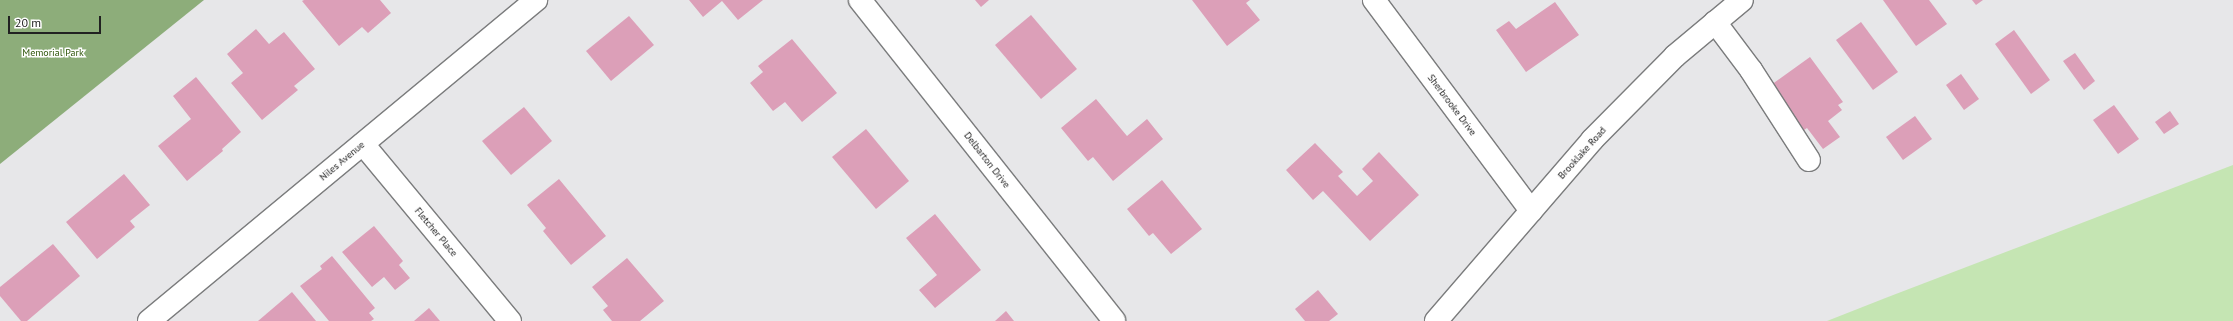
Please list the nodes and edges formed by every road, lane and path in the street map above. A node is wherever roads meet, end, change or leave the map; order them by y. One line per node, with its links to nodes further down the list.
1 (536, 0): 6 (street, Niles Avenue)
2 (860, 0): 11 (street, Delbarton Drive)
3 (1374, 0): 8 (street, Sherbrooke Drive)
4 (1742, 0): 5 (street, Brooklake Road)
5 (1715, 22): 7 (street); 8 (street, Brooklake Road)
6 (363, 144): 9 (street, Niles Avenue); 10 (street, Fletcher Place)
7 (1809, 160)
8 (1530, 211): 12 (street, Brooklake Road)
9 (149, 321)
10 (510, 321)
11 (1114, 321)
12 (1436, 321)

